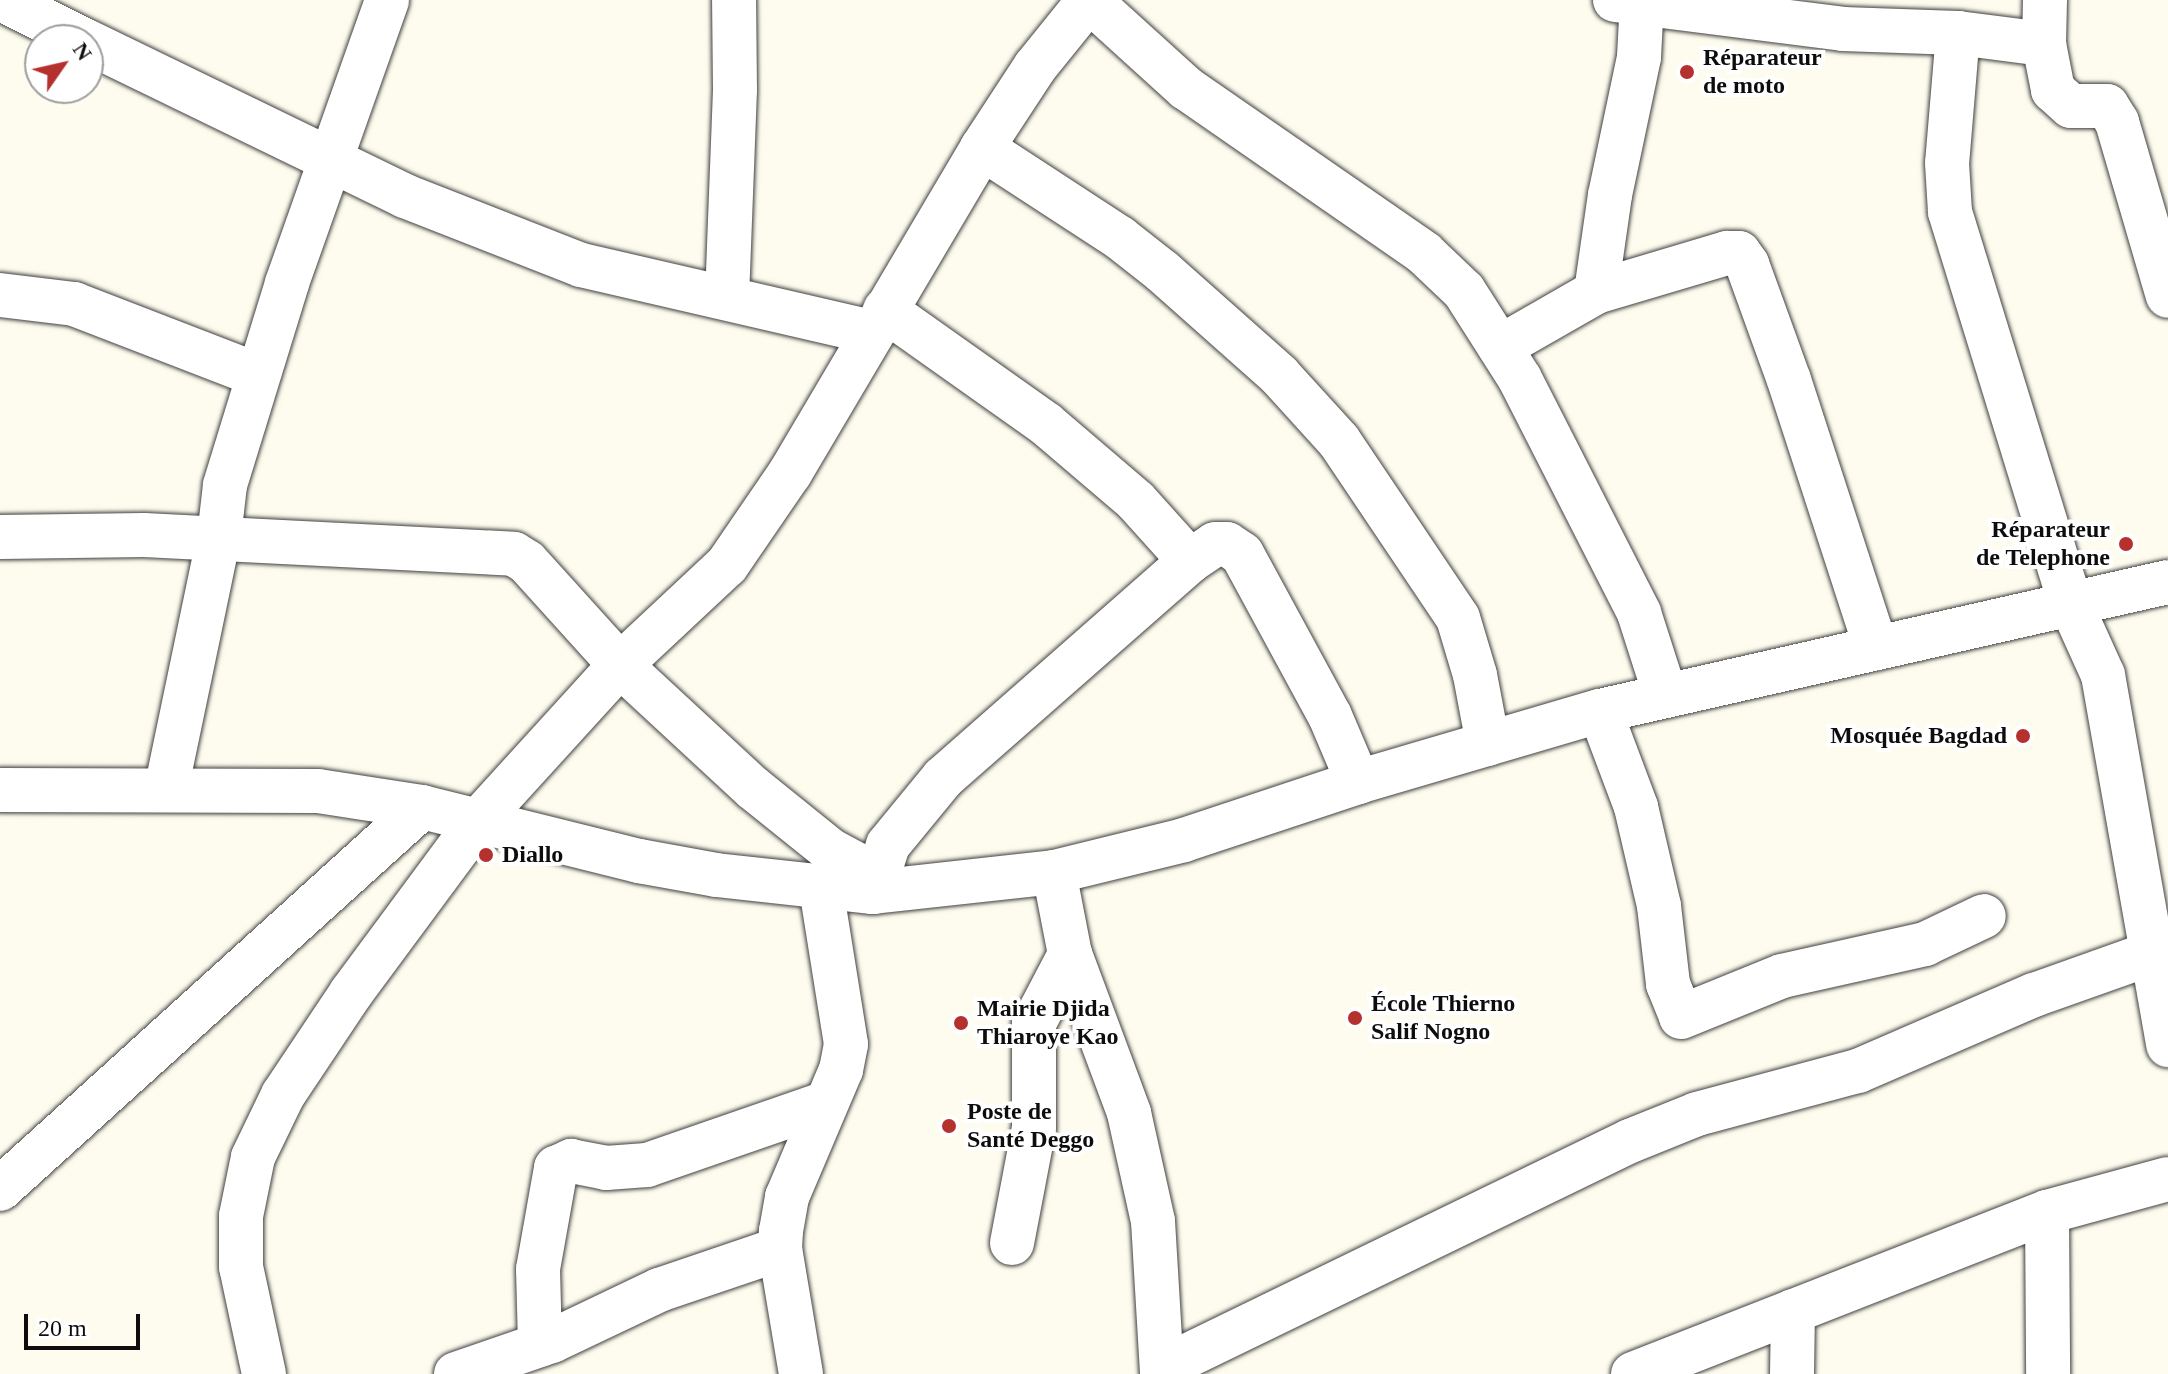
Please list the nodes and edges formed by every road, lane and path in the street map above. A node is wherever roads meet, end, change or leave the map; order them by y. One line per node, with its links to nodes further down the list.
1 (2, 0): 7 (street); 9 (street)
2 (387, 0): 14 (street)
3 (734, 0): 18 (street)
4 (2045, 0): 11 (street)
5 (1089, 1): 13 (street); 20 (street)
6 (1633, 1): 8 (street); 15 (street)
7 (0, 14)
8 (1843, 15): 10 (street)
9 (51, 24)
10 (1958, 33): 11 (street); 26 (street)
11 (2044, 44): 17 (street)
12 (104, 50): 14 (street)
13 (982, 148): 19 (street); 31 (street)
14 (333, 160): 18 (street); 21 (street)
15 (1596, 292): 20 (street); 27 (street)
16 (0, 295): 21 (street)
17 (2168, 296)
18 (727, 298): 19 (street)
19 (878, 321): 24 (street); 28 (street)
20 (1500, 347): 29 (street)
21 (258, 375): 23 (street)
22 (0, 537): 23 (street)
23 (219, 537): 28 (street); 34 (street)
24 (1190, 561): 32 (street); 38 (street)
25 (2168, 582): 26 (street)
26 (2070, 602): 27 (street); 41 (street)
27 (1876, 648): 29 (street)
28 (620, 665): 36 (street); 38 (street)
29 (1665, 694): 30 (street)
30 (1600, 711): 31 (street); 40 (street)
31 (1488, 744): 32 (street)
32 (1358, 782): 37 (street)
33 (0, 790): 34 (street)
34 (166, 790): 35 (street)
35 (422, 807): 36 (street); 46 (street)
36 (479, 820): 39 (street); 53 (street)
37 (1054, 872): 38 (street); 42 (street)
38 (876, 884): 39 (street)
39 (821, 888): 44 (street)
40 (1984, 916)
41 (2152, 953): 43 (street); 52 (street)
42 (1070, 954): 48 (street); 52 (street)
43 (2168, 1045)
44 (826, 1103): 49 (street); 51 (street)
45 (2168, 1179): 47 (street)
46 (0, 1189)
47 (2047, 1212): 50 (street); 58 (street)
48 (1012, 1243)
49 (780, 1249): 51 (street); 55 (street)
50 (1793, 1311): 56 (street); 57 (street)
51 (540, 1345): 54 (street)
52 (1162, 1371)
53 (264, 1374)
54 (456, 1374)
55 (801, 1374)
56 (1633, 1374)
57 (1792, 1374)
58 (2048, 1374)

